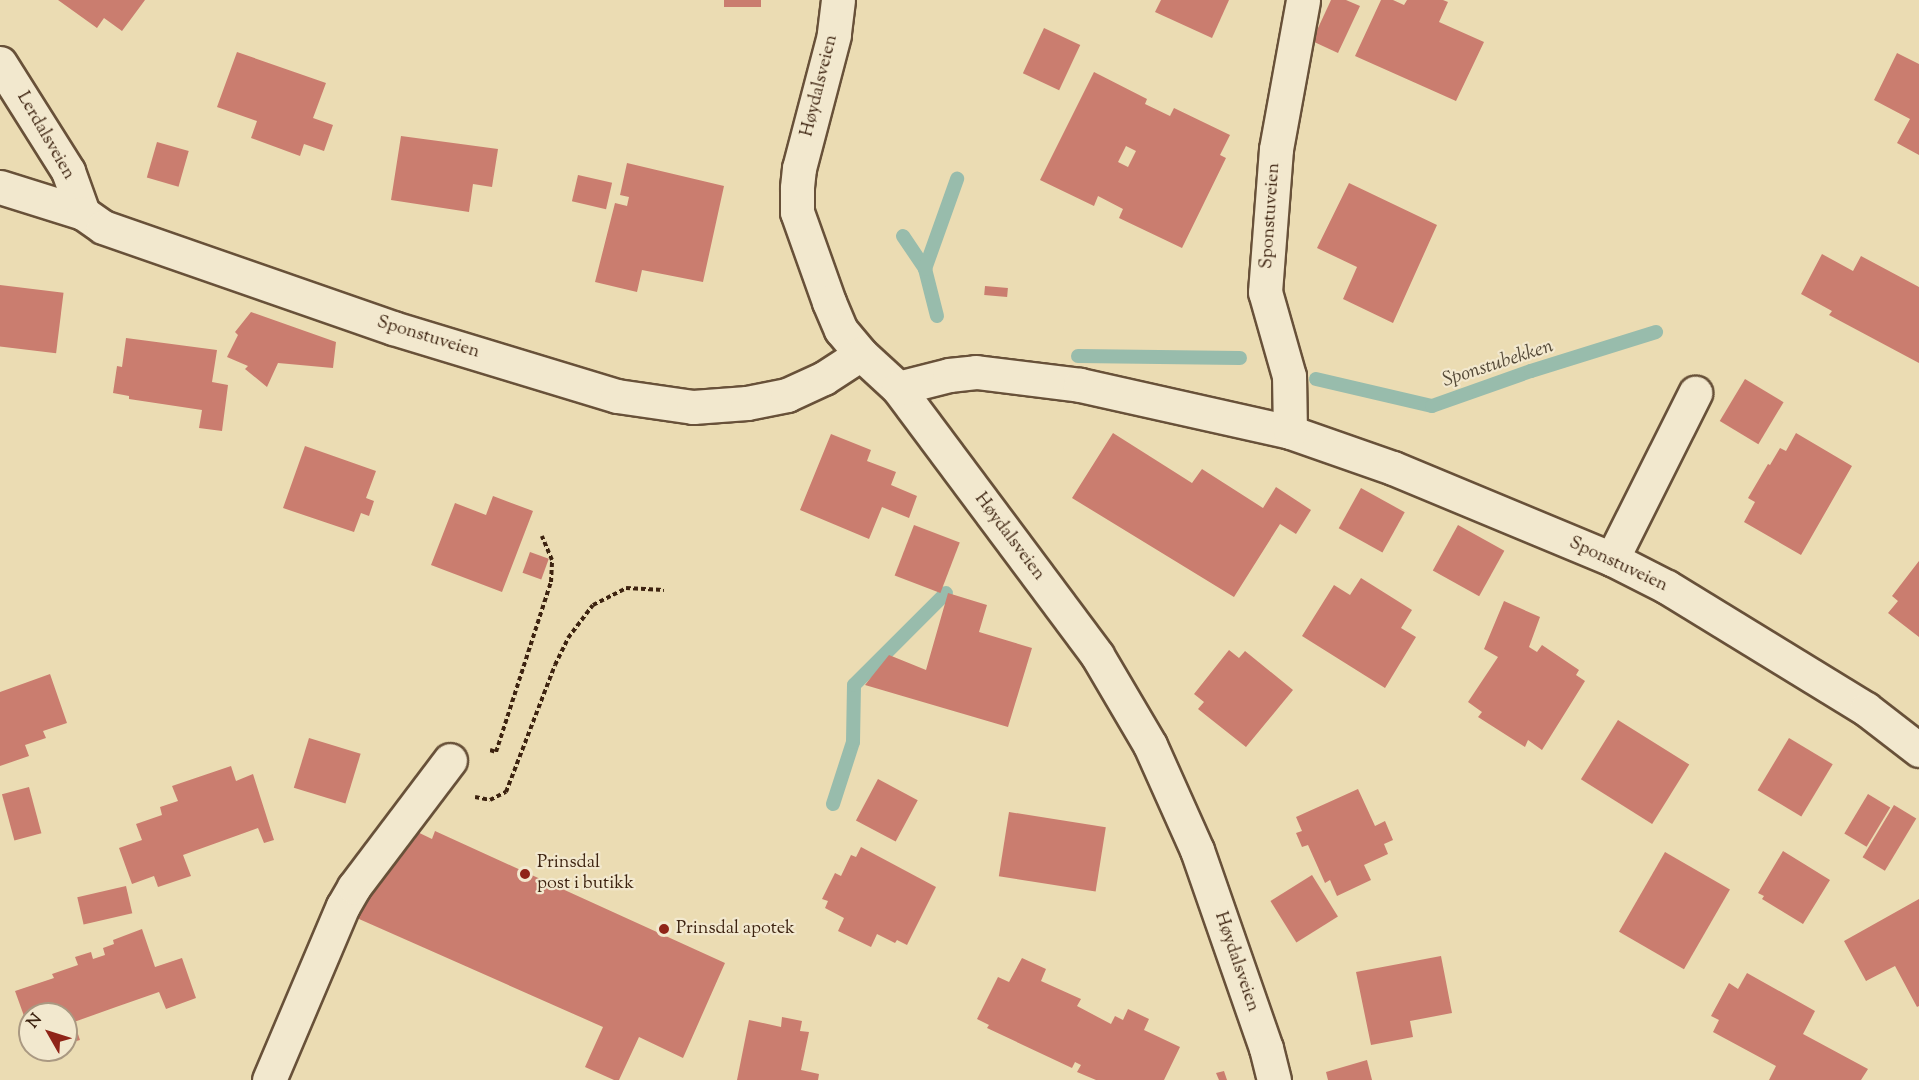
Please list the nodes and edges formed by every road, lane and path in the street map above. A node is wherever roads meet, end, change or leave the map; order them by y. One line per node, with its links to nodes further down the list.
1 (838, 0): 6 (street, Høydalsveien)
2 (1303, 0): 9 (street, Sponstuveien)
3 (0, 63): 5 (street, Lerdalsveien)
4 (0, 187): 5 (street, Sponstuveien)
5 (83, 213): 6 (street, Sponstuveien)
6 (861, 354): 7 (street, Høydalsveien)
7 (898, 388): 9 (street, Sponstuveien); 17 (street, Høydalsveien)
8 (1695, 393): 11 (street)
9 (1290, 432): 11 (street, Sponstuveien)
10 (542, 536): 13 (path)
11 (1612, 560): 14 (street, Sponstuveien)
12 (664, 590): 15 (path)
13 (486, 750)
14 (1919, 750)
15 (443, 771): 16 (street)
16 (269, 1080)
17 (1274, 1080)

